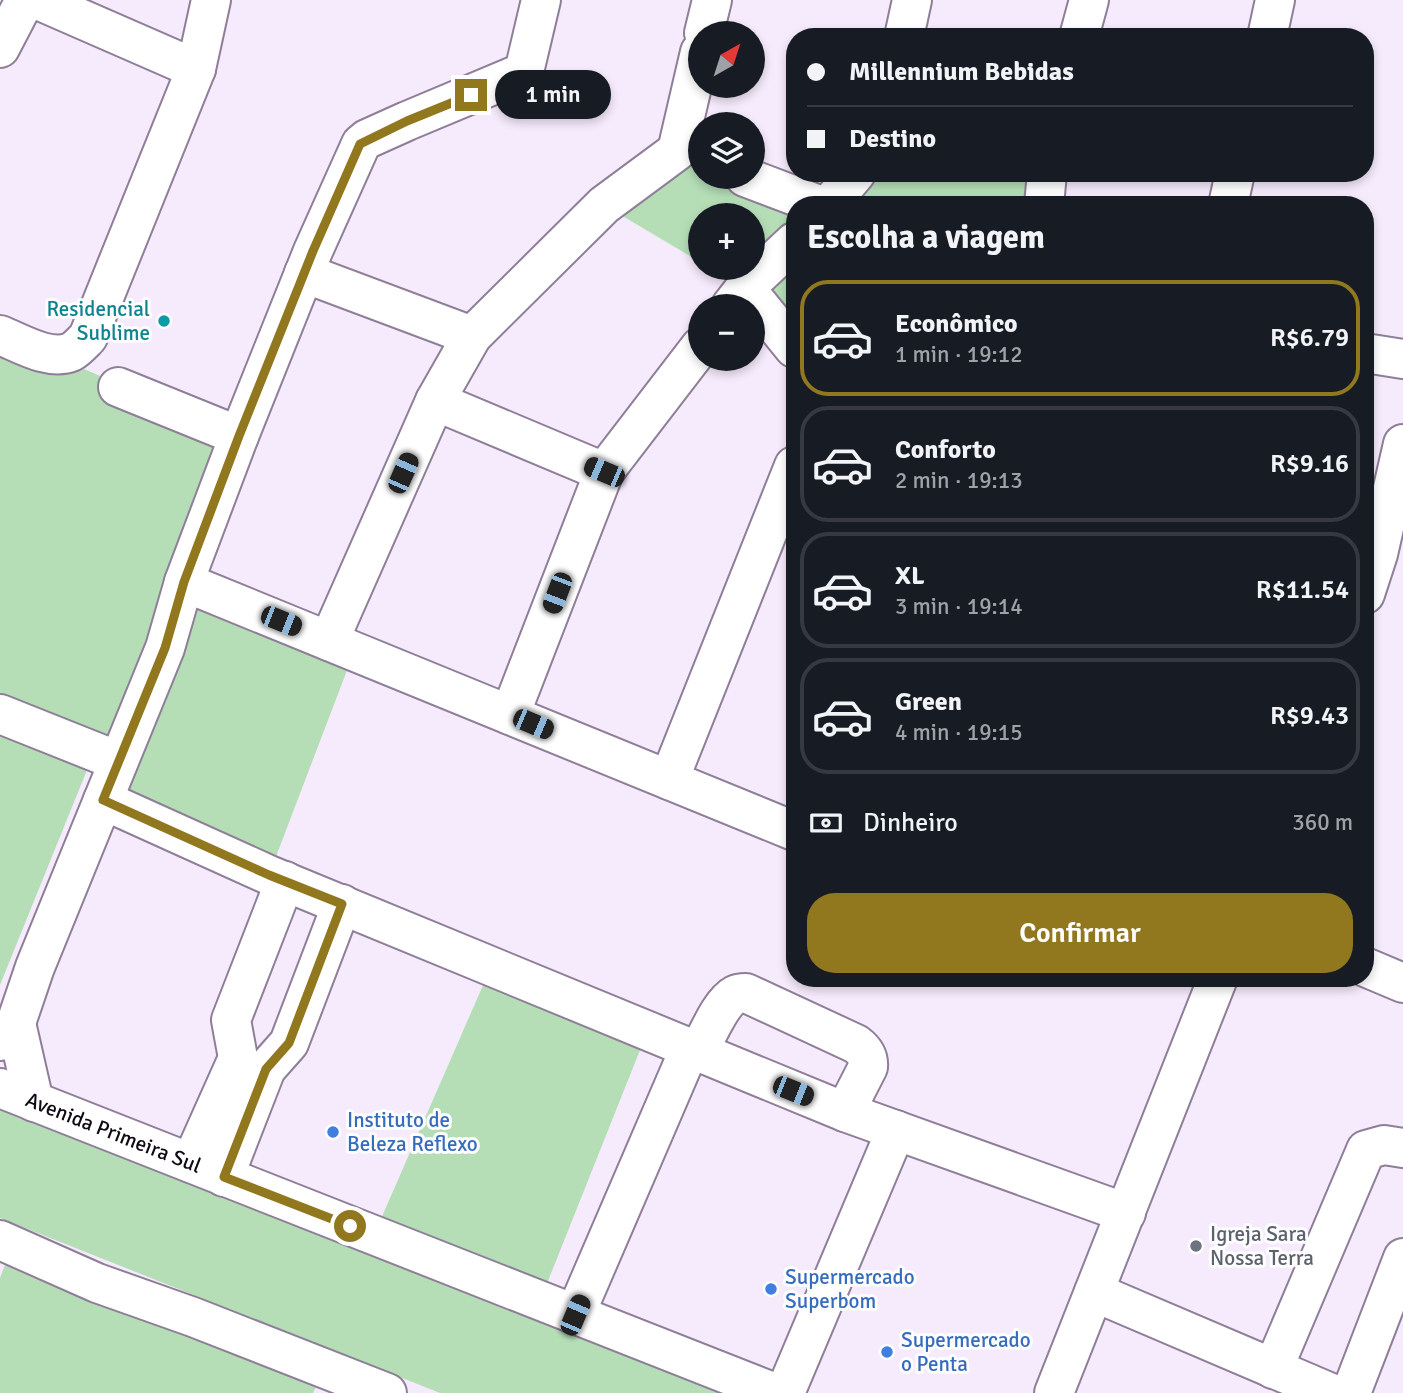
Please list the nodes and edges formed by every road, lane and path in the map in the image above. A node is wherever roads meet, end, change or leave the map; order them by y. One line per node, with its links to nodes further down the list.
1 (25, 0): 13 (street)
2 (38, 0): 14 (street)
3 (211, 0): 14 (street)
4 (541, 0): 21 (street)
5 (712, 0): 9 (street)
6 (912, 0): 10 (street)
7 (1089, 0): 11 (street)
8 (1275, 0): 12 (street)
9 (707, 21)
10 (906, 28)
11 (1081, 28)
12 (1269, 28)
13 (0, 48)
14 (195, 69): 24 (street)
15 (688, 155): 25 (street)
16 (848, 182): 19 (street)
17 (765, 185): 18 (street)
18 (795, 196)
19 (837, 196)
20 (786, 250): 22 (street)
21 (304, 272): 25 (street); 32 (street)
22 (741, 294)
23 (765, 322): 26 (street)
24 (0, 335)
25 (472, 336): 31 (street)
26 (786, 341)
27 (1374, 354): 28 (street)
28 (1403, 359)
29 (688, 363): 34 (street)
30 (118, 387): 32 (street)
31 (435, 401): 34 (street); 39 (street)
32 (239, 436): 38 (street)
33 (1403, 444): 36 (street)
34 (604, 472): 41 (street)
35 (786, 486): 43 (street)
36 (1390, 557): 37 (street)
37 (1374, 581)
38 (184, 582): 39 (street); 42 (street)
39 (329, 641): 41 (street)
40 (0, 714): 42 (street)
41 (510, 715): 43 (street)
42 (118, 761): 44 (street)
43 (669, 780): 45 (street)
44 (103, 800): 46 (street); 51 (street)
45 (786, 828)
46 (285, 881): 47 (street); 53 (street)
47 (342, 904): 52 (street); 53 (street)
48 (1374, 971): 49 (street)
49 (1403, 983)
50 (1203, 987): 59 (street)
51 (8, 1032): 54 (street)
52 (694, 1050): 55 (street); 55 (street); 63 (street)
53 (252, 1064): 58 (street)
54 (17, 1095): 58 (street, Avenida Primeira Sul)
55 (845, 1112): 56 (street)
56 (896, 1130): 59 (street); 67 (street)
57 (1403, 1147): 64 (street)
58 (208, 1170): 63 (street, Avenida Primeira Sul)
59 (1126, 1213): 62 (street)
60 (2, 1248): 65 (street)
61 (1403, 1258): 70 (street)
62 (1094, 1293): 64 (street); 68 (street)
63 (575, 1315): 66 (street, Avenida Primeira Sul)
64 (1273, 1369): 69 (street)
65 (387, 1393)
66 (775, 1393)
67 (785, 1393)
68 (1054, 1393)
69 (1331, 1393)
70 (1351, 1393)

